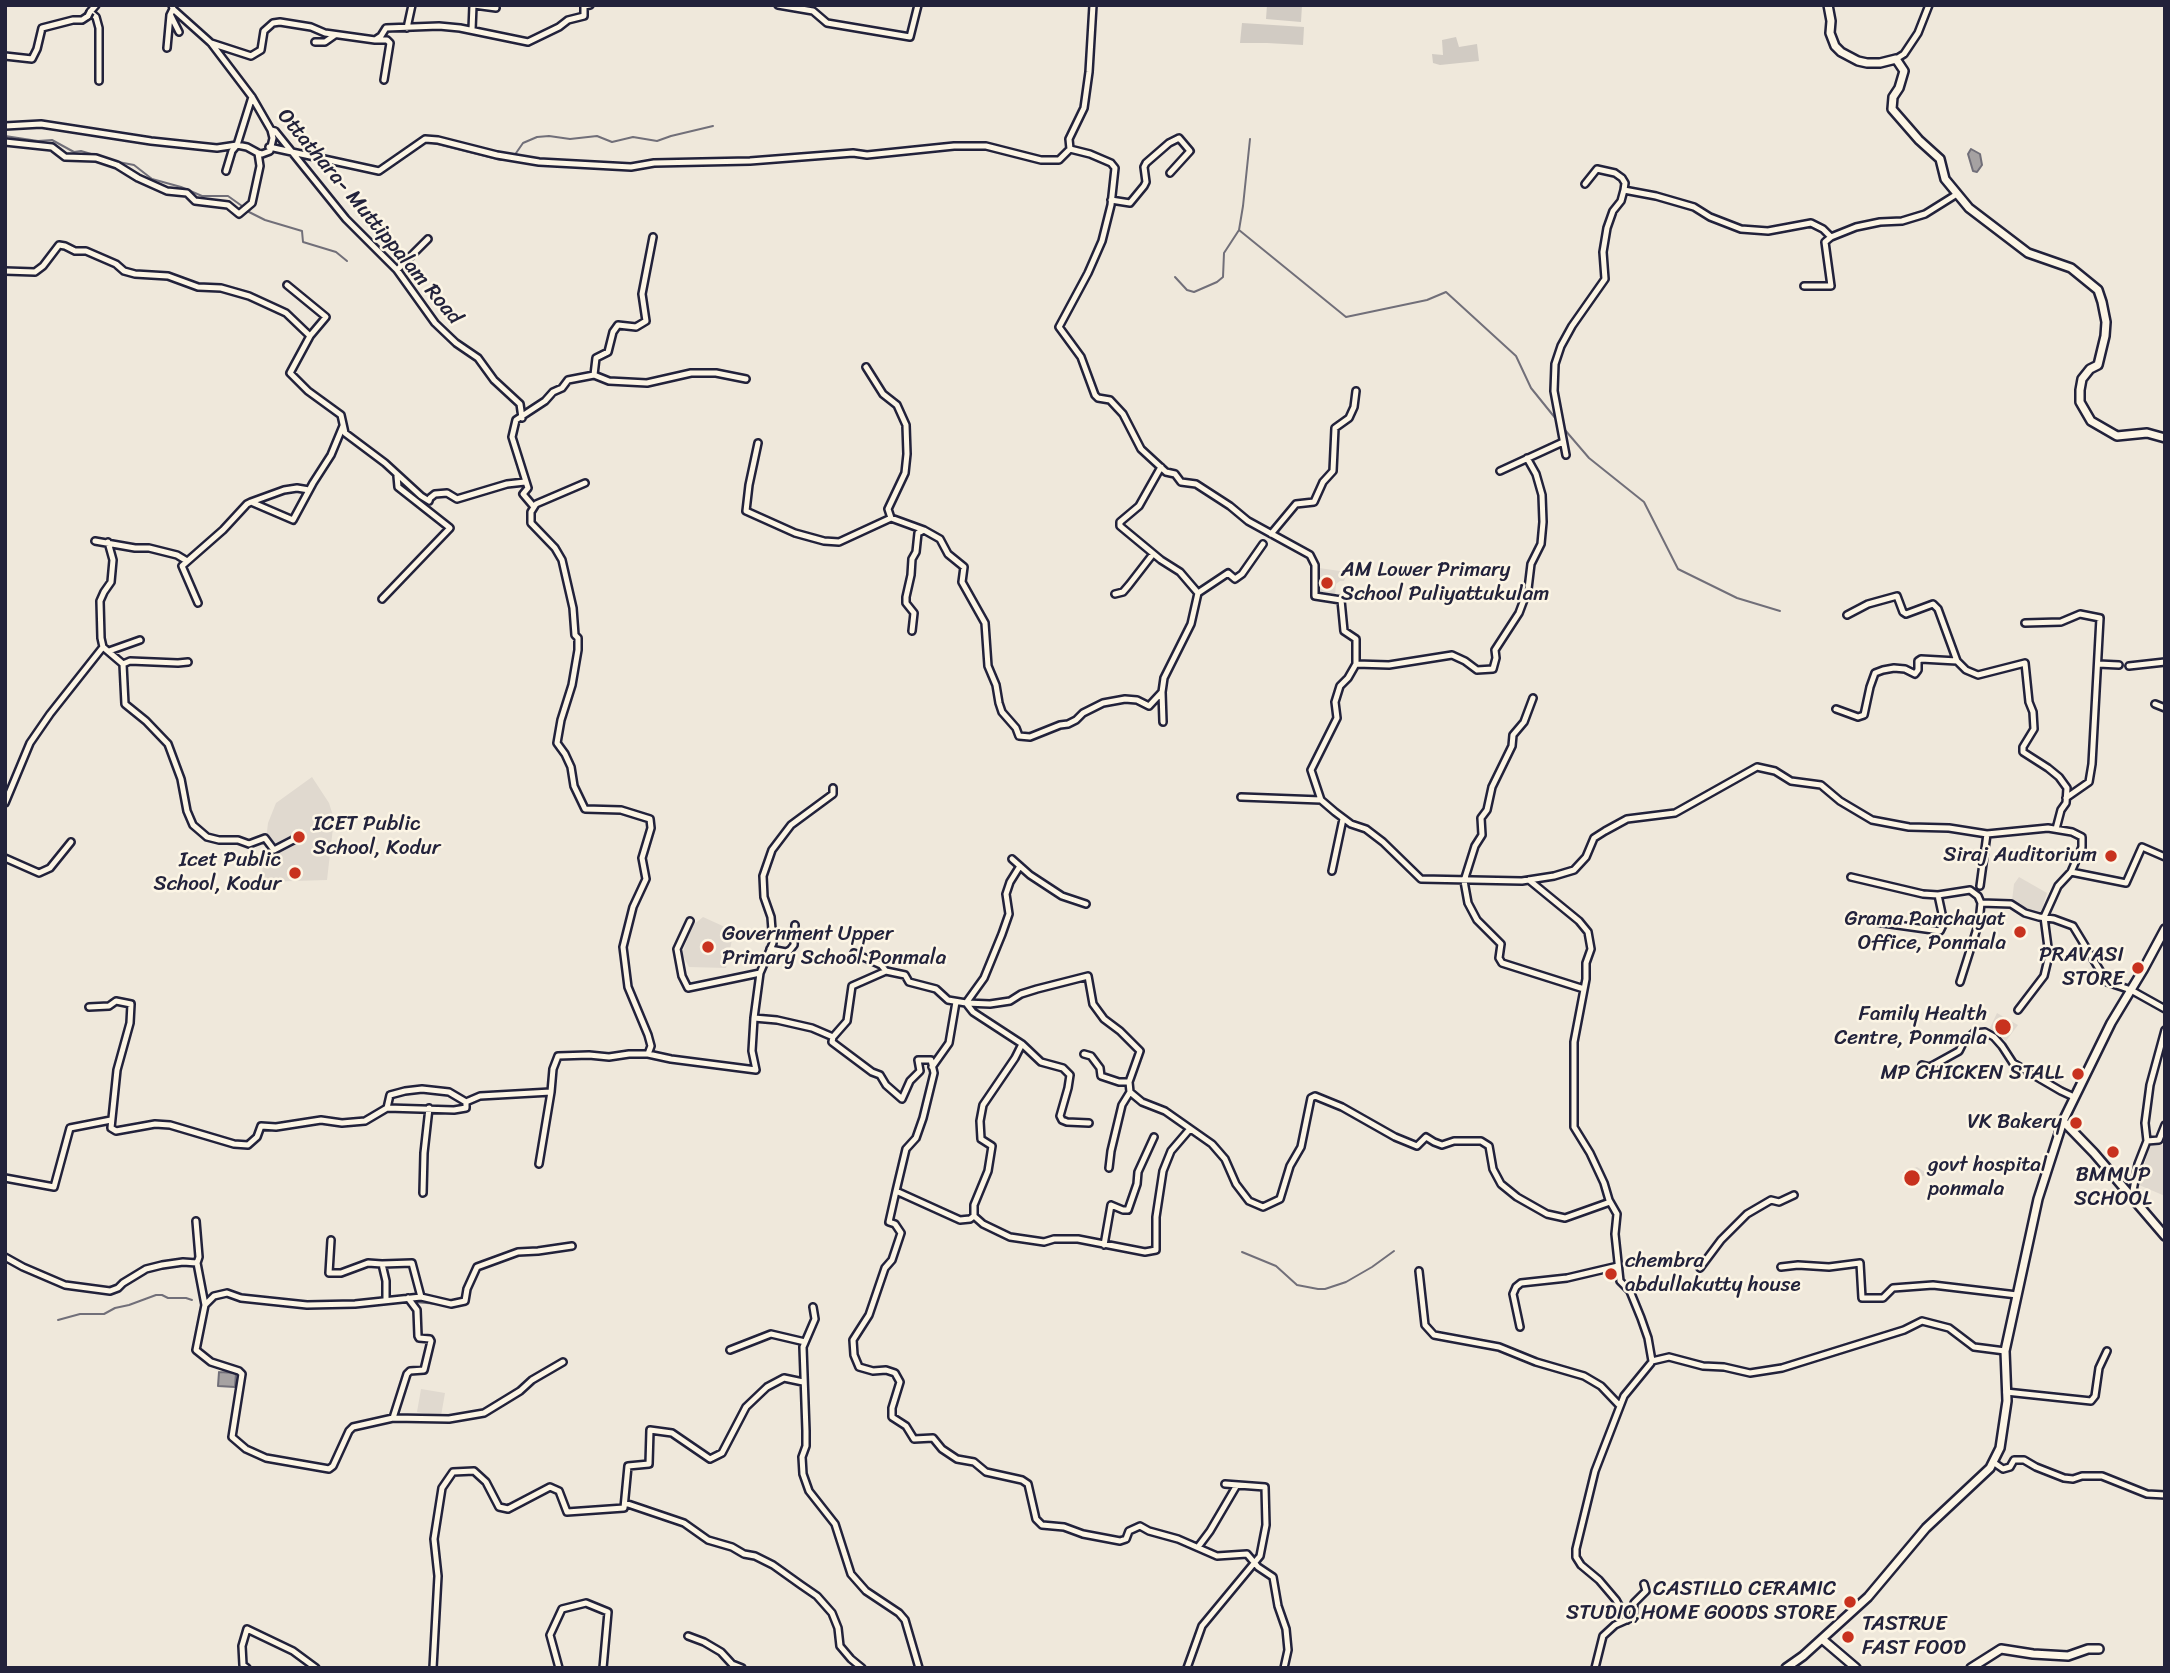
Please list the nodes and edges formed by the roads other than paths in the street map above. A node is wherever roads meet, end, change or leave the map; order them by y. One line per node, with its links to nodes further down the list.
1 (96, 5): 13 (street)
2 (412, 5): 14 (street)
3 (473, 5): 10 (street); 15 (street)
4 (590, 5): 15 (street)
5 (778, 5): 11 (street)
6 (918, 5): 11 (street)
7 (1828, 5): 23 (main road)
8 (1929, 5): 23 (street)
9 (1092, 6): 32 (street)
10 (496, 8)
11 (796, 8)
12 (172, 10): 16 (street); 20 (street, Ottathara- Muttippalam Road); 21 (street)
13 (90, 13): 22 (street); 25 (street)
14 (407, 28): 15 (street); 18 (street)
15 (472, 30)
16 (179, 32)
17 (335, 34): 18 (street); 19 (street); 20 (street)
18 (375, 40): 24 (street)
19 (315, 42)
20 (211, 43): 26 (street, Ottathara- Muttippalam Road)
21 (167, 48)
22 (5, 56)
23 (1896, 59): 39 (main road)
24 (384, 80)
25 (99, 81)
26 (252, 97): 28 (street, Ottathara- Muttippalam Road); 30 (street)
27 (5, 126): 30 (street)
28 (271, 130): 31 (street); 33 (street, Ottathara- Muttippalam Road)
29 (5, 142): 34 (street)
30 (237, 145): 34 (street); 35 (street)
31 (269, 147): 33 (street); 34 (street)
32 (1070, 149): 33 (street); 40 (street)
33 (292, 151): 44 (street, Ottathara- Muttippalam Road)
34 (258, 153)
35 (226, 171)
36 (1170, 173): 40 (street)
37 (1585, 184): 38 (street)
38 (1624, 190): 42 (street); 56 (street)
39 (1956, 194): 42 (street); 55 (main road)
40 (1111, 200): 60 (street)
41 (653, 237): 50 (street)
42 (1830, 237): 47 (street)
43 (428, 239): 44 (street)
44 (397, 270): 53 (street, Ottathara- Muttippalam Road)
45 (5, 271): 48 (street)
46 (287, 285): 48 (street)
47 (1804, 286)
48 (310, 336): 54 (street)
49 (866, 367): 68 (street)
50 (594, 375): 51 (street); 53 (street)
51 (746, 379)
52 (1356, 391): 70 (street)
53 (522, 418): 67 (street)
54 (344, 424): 62 (street); 65 (street)
55 (2165, 438)
56 (1563, 442): 58 (street); 59 (street)
57 (758, 443): 68 (street)
58 (1566, 455)
59 (1528, 458): 61 (street); 91 (street)
60 (1161, 467): 70 (street); 74 (street)
61 (1500, 471)
62 (397, 476): 63 (street); 78 (street)
63 (525, 482)
64 (585, 483): 67 (street)
65 (309, 491): 66 (street); 66 (street)
66 (251, 502): 75 (street)
67 (534, 507): 144 (street)
68 (891, 518): 69 (street)
69 (924, 530): 82 (street); 94 (street)
70 (1271, 534): 91 (street)
71 (95, 541): 72 (street)
72 (108, 542): 75 (street); 84 (street)
73 (1263, 544): 76 (street)
74 (1153, 554): 76 (street); 77 (street)
75 (187, 561): 79 (street)
76 (1198, 593): 94 (street)
77 (1115, 594)
78 (382, 599)
79 (198, 603)
80 (1847, 615): 86 (street)
81 (2025, 623): 89 (street)
82 (912, 631)
83 (140, 640): 85 (street)
84 (103, 647): 85 (street); 104 (street)
85 (109, 651): 90 (street)
86 (1957, 661): 98 (street); 102 (street)
87 (188, 662): 90 (street)
88 (2165, 662): 93 (street)
89 (2098, 663): 92 (street); 102 (street)
90 (123, 664): 108 (street)
91 (1356, 664): 103 (street)
92 (2119, 665)
93 (2129, 666)
94 (1162, 689): 99 (street)
95 (1533, 698): 118 (street)
96 (2155, 704): 97 (street)
97 (2165, 708)
98 (1836, 709)
99 (1163, 722)
100 (833, 788): 128 (street)
101 (1241, 797): 103 (street)
102 (2066, 798): 106 (street)
103 (1321, 800): 105 (street)
104 (5, 803)
105 (1343, 819): 114 (street); 118 (street)
106 (2056, 830): 107 (street); 115 (street)
107 (1987, 834): 117 (street); 119 (street)
108 (299, 837)
109 (71, 842): 111 (street)
110 (2165, 857): 115 (street)
111 (5, 858)
112 (1012, 859): 113 (street)
113 (1020, 866): 122 (street); 136 (street)
114 (1332, 871)
115 (2071, 872): 123 (street)
116 (1851, 877): 120 (street)
117 (1528, 880): 118 (street); 133 (street)
118 (1464, 881): 133 (street)
119 (1980, 886)
120 (1938, 895): 121 (street); 125 (street)
121 (1981, 903): 123 (street); 132 (street)
122 (1086, 904)
123 (2044, 917): 134 (street); 139 (street)
124 (690, 922): 131 (street)
125 (1876, 922)
126 (795, 925): 128 (street)
127 (2165, 929): 134 (main road)
128 (770, 949): 131 (street)
129 (855, 953): 130 (street)
130 (886, 971): 135 (street); 142 (street)
131 (760, 973): 140 (street)
132 (1960, 982)
133 (1584, 989): 171 (street)
134 (2131, 990): 138 (street); 151 (main road)
135 (956, 1002): 136 (street); 147 (street)
136 (966, 1003): 143 (street); 148 (street)
137 (89, 1007): 155 (street)
138 (2165, 1009)
139 (2018, 1010)
140 (754, 1018): 142 (street); 144 (street)
141 (2165, 1030): 161 (street)
142 (833, 1037): 147 (street)
143 (1022, 1044): 157 (street); 172 (street)
144 (648, 1054): 149 (street)
145 (1084, 1054): 148 (street)
146 (1922, 1065): 151 (street)
147 (932, 1067): 167 (street)
148 (1129, 1082): 150 (street)
149 (551, 1092): 152 (street); 164 (street)
150 (1130, 1092): 159 (street); 165 (street)
151 (2074, 1097): 156 (main road)
152 (466, 1102): 153 (street); 154 (street)
153 (387, 1108): 154 (street); 155 (street)
154 (429, 1108): 168 (street)
155 (111, 1121): 162 (street)
156 (2063, 1121): 170 (main road); 185 (main road)
157 (1089, 1123)
158 (2165, 1125): 161 (street)
159 (1189, 1130): 171 (street); 176 (street)
160 (1154, 1137): 176 (street)
161 (2147, 1140): 170 (street)
162 (61, 1164): 163 (street); 166 (street)
163 (69, 1164)
164 (539, 1164)
165 (1109, 1168)
166 (5, 1178)
167 (896, 1191): 172 (street); 207 (street)
168 (423, 1193)
169 (1794, 1195): 183 (street)
170 (2132, 1196): 174 (main road)
171 (1610, 1202): 181 (street)
172 (974, 1216): 176 (street)
173 (196, 1221): 179 (street)
174 (2165, 1236)
175 (331, 1240): 180 (street)
176 (1104, 1245)
177 (572, 1246): 186 (street)
178 (5, 1257): 179 (street)
179 (197, 1264): 189 (street)
180 (382, 1264): 186 (street); 188 (street)
181 (1618, 1266): 191 (street); 194 (street)
182 (1781, 1267): 185 (street)
183 (1700, 1268)
184 (1419, 1271): 200 (street)
185 (2017, 1295): 194 (main road)
186 (421, 1297): 187 (street)
187 (408, 1298): 188 (street); 201 (street)
188 (386, 1300): 189 (street)
189 (205, 1305): 201 (street)
190 (813, 1307): 192 (street)
191 (1520, 1327)
192 (805, 1342): 193 (street); 198 (street)
193 (730, 1350)
194 (2004, 1351): 199 (main road)
195 (2107, 1352): 199 (street)
196 (563, 1362): 201 (street)
197 (1651, 1363): 200 (street)
198 (803, 1382): 206 (street); 222 (street)
199 (2006, 1392): 202 (main road)
200 (1620, 1406): 210 (street)
201 (393, 1418)
202 (1993, 1462): 205 (street); 212 (main road)
203 (1225, 1484): 204 (street)
204 (1237, 1485): 207 (street); 208 (street)
205 (2165, 1495)
206 (625, 1503): 214 (street); 221 (street)
207 (1198, 1547): 208 (street)
208 (1254, 1563): 223 (street); 224 (street)
209 (1644, 1584): 210 (street)
210 (1627, 1620): 225 (street)
211 (688, 1636): 220 (street)
212 (1822, 1639): 226 (main road); 227 (main road)
213 (2099, 1649): 228 (main road)
214 (432, 1665): 217 (street)
215 (247, 1668): 216 (street)
216 (316, 1668)
217 (439, 1668)
218 (559, 1668): 219 (street)
219 (603, 1668)
220 (742, 1668)
221 (862, 1668)
222 (919, 1668)
223 (1187, 1668)
224 (1284, 1668)
225 (1595, 1668)
226 (1786, 1668)
227 (1856, 1668)
228 (1971, 1668)

